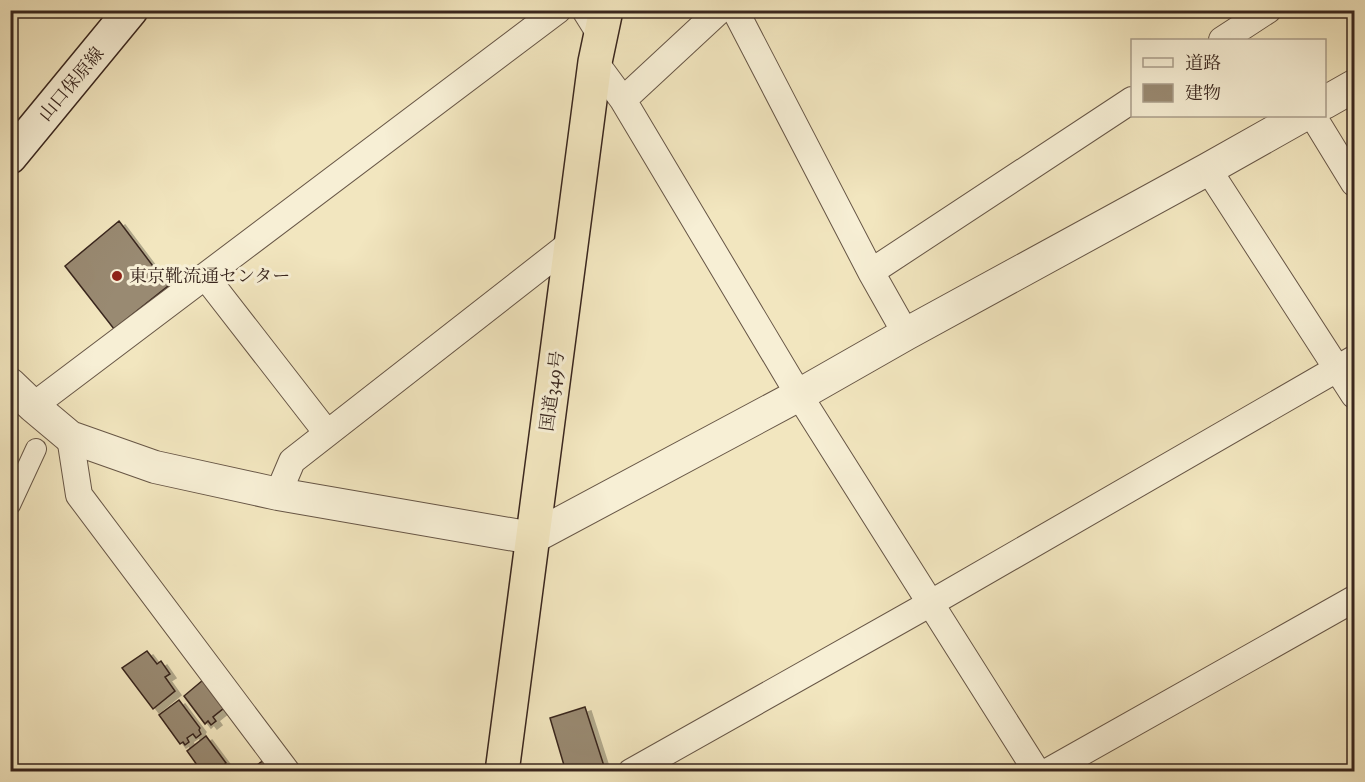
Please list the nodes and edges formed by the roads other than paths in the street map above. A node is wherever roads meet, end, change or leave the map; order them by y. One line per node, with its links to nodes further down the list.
1 (131, 10): 14 (main road, 山口保原線)
2 (720, 10): 9 (street)
3 (735, 10): 18 (street)
4 (1268, 10): 7 (street)
5 (554, 12): 19 (street)
6 (597, 29): 9 (street); 17 (highway, 国道349号)
7 (1224, 39)
8 (1354, 86): 11 (street)
9 (623, 100): 23 (street)
10 (1131, 101): 18 (street)
11 (1326, 102)
12 (1300, 117): 15 (street)
13 (1313, 117): 16 (street)
14 (10, 156)
15 (1208, 169): 20 (street); 21 (street)
16 (1354, 183)
17 (572, 243): 26 (street); 31 (highway, 国道349号)
18 (871, 272): 20 (street)
19 (205, 276): 25 (street); 26 (street)
20 (906, 334): 23 (street)
21 (1346, 364): 24 (street); 33 (street)
22 (10, 384): 25 (street)
23 (799, 395): 31 (street); 33 (street)
24 (1354, 395)
25 (33, 406): 27 (street)
26 (327, 433): 29 (street)
27 (70, 437): 29 (street); 34 (street)
28 (36, 449): 30 (street)
29 (278, 494): 31 (street)
30 (10, 505)
31 (532, 538): 35 (highway, 国道349号)
32 (1354, 598): 38 (street)
33 (931, 603): 36 (street); 37 (street)
34 (287, 771)
35 (502, 771)
36 (631, 771)
37 (1036, 771)
38 (1047, 771)

